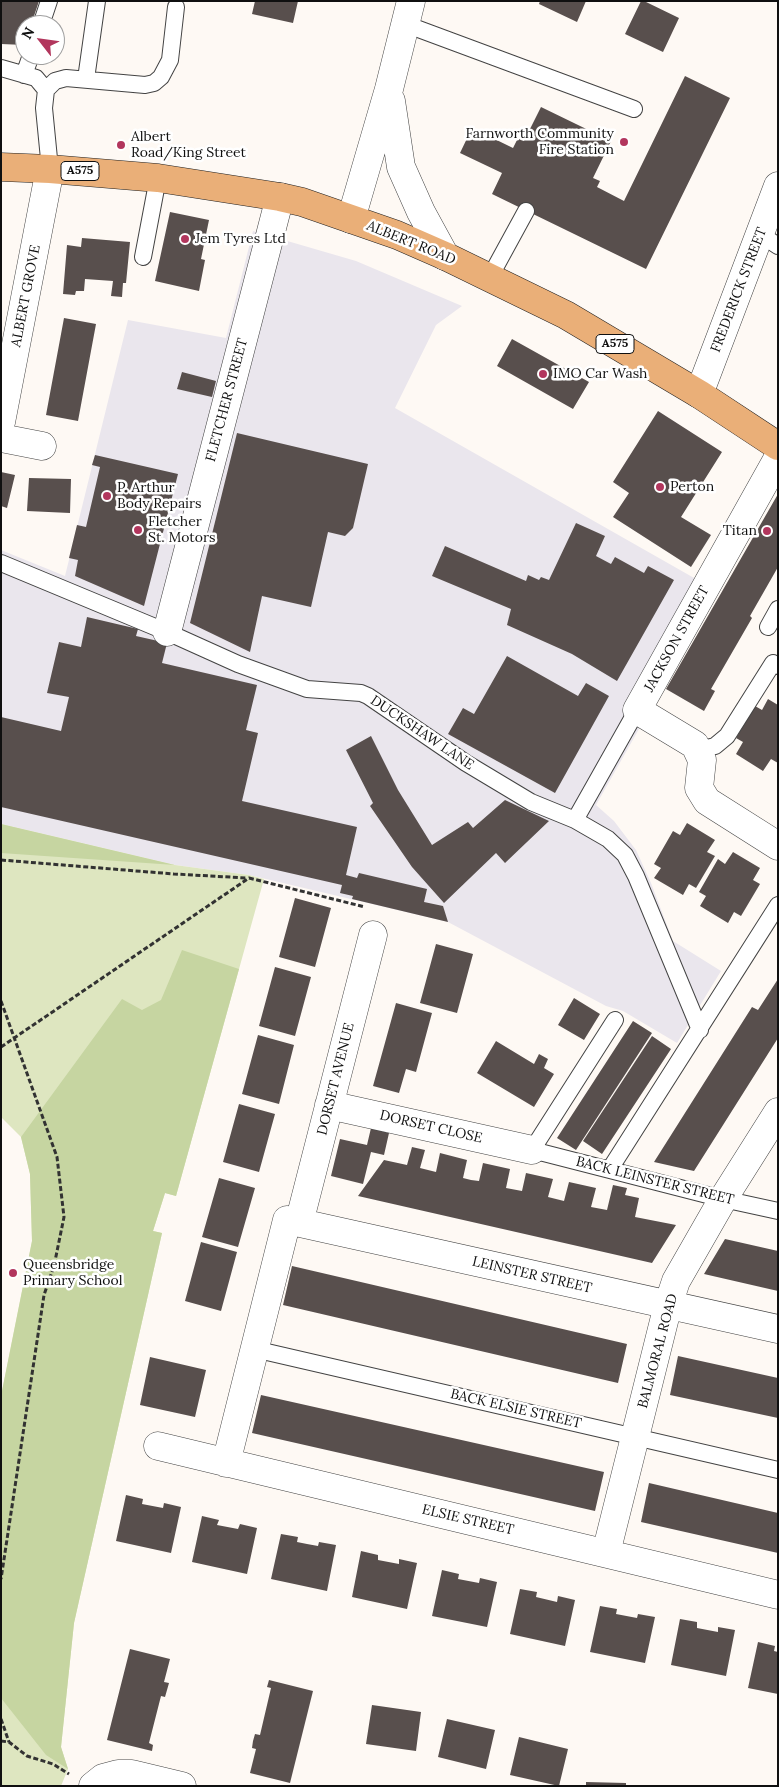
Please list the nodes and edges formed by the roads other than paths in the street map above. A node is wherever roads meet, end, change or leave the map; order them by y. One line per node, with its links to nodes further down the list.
1 (49, 1): 5 (lane)
2 (96, 1): 9 (lane)
3 (176, 7): 9 (lane)
4 (408, 13): 10 (street); 12 (lane)
5 (44, 15)
6 (28, 65): 8 (lane)
7 (1, 68): 8 (lane)
8 (24, 75): 11 (lane)
9 (86, 79): 11 (lane)
10 (389, 89): 19 (street); 21 (street)
11 (46, 90): 14 (lane)
12 (634, 109)
13 (1, 167): 14 (main road, ALBERT ROAD / A575)
14 (50, 169): 15 (main road, ALBERT ROAD / A575); 25 (street, ALBERT GROVE)
15 (158, 178): 17 (main road, ALBERT ROAD / A575); 22 (lane)
16 (778, 186): 20 (street, FREDERICK STREET)
17 (280, 197): 19 (main road, ALBERT ROAD / A575); 33 (street, FLETCHER STREET)
18 (526, 211): 23 (lane)
19 (351, 219): 21 (main road, ALBERT ROAD / A575)
20 (769, 240): 24 (street, FREDERICK STREET)
21 (445, 256): 23 (main road, ALBERT ROAD / A575)
22 (143, 257)
23 (490, 278): 24 (main road, ALBERT ROAD / A575)
24 (699, 394): 28 (main road, ALBERT ROAD / A575)
25 (1, 422)
26 (1, 438): 27 (street)
27 (42, 446)
28 (778, 446)
29 (778, 458): 35 (street, JACKSON STREET)
30 (1, 563): 33 (lane, DUCKSHAW LANE)
31 (778, 609): 32 (lane)
32 (768, 627)
33 (167, 632): 37 (lane, DUCKSHAW LANE)
34 (778, 666): 36 (lane)
35 (637, 710): 36 (street); 37 (lane, JACKSON STREET)
36 (695, 745): 38 (street)
37 (575, 820): 42 (lane, DUCKSHAW LANE)
38 (778, 846)
39 (778, 905): 42 (lane)
40 (372, 935): 43 (street, DORSET AVENUE)
41 (615, 1020): 45 (lane)
42 (700, 1030): 46 (lane)
43 (330, 1105): 45 (street, DORSET CLOSE); 49 (street, DORSET AVENUE)
44 (778, 1112): 47 (street, BALMORAL ROAD)
45 (532, 1150): 46 (lane, BACK LEINSTER STREET)
46 (610, 1169): 47 (lane, BACK LEINSTER STREET)
47 (723, 1199): 48 (lane, BACK LEINSTER STREET); 50 (street, BALMORAL ROAD)
48 (778, 1211)
49 (293, 1221): 50 (street, LEINSTER STREET); 52 (street, DORSET AVENUE)
50 (668, 1305): 51 (street, LEINSTER STREET); 53 (street, BALMORAL ROAD)
51 (778, 1329)
52 (254, 1348): 53 (lane, BACK ELSIE STREET); 55 (street, DORSET AVENUE)
53 (635, 1437): 56 (lane, BACK ELSIE STREET); 57 (street, BALMORAL ROAD)
54 (158, 1446): 55 (street, ELSIE STREET)
55 (226, 1463): 57 (street, ELSIE STREET)
56 (778, 1470)
57 (606, 1553): 58 (street, ELSIE STREET)
58 (778, 1595)
59 (83, 1781): 60 (street)
60 (182, 1786)

